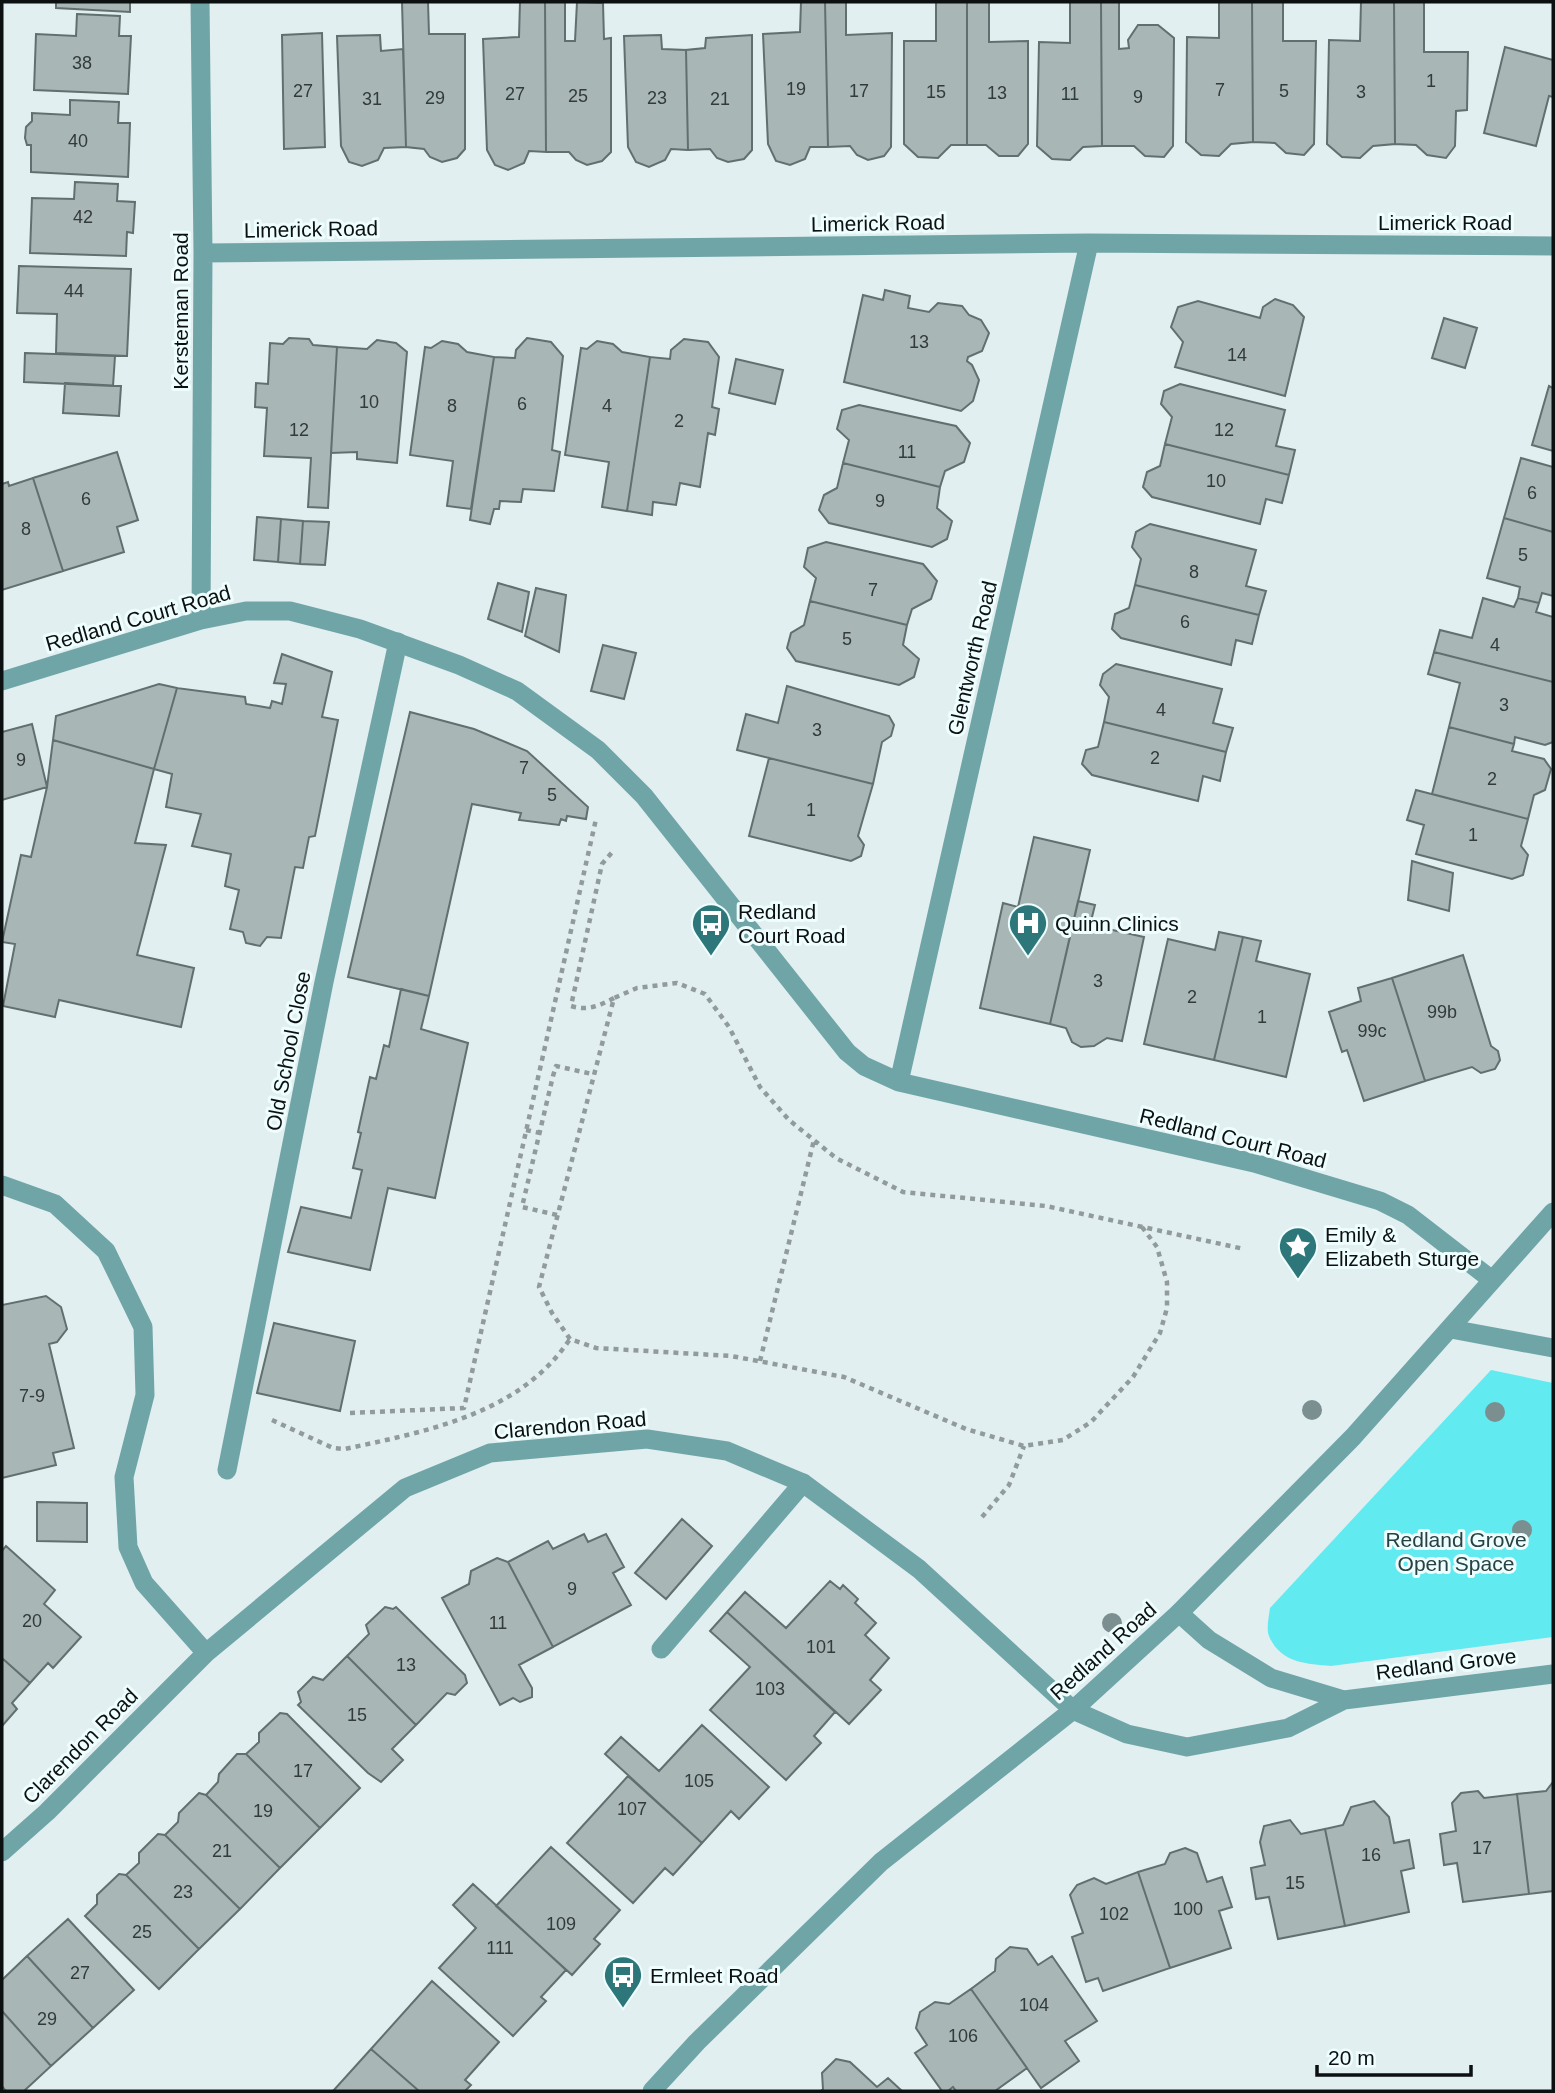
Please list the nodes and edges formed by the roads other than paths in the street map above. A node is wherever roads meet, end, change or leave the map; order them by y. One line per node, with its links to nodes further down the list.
1 (200, 2): 4 (street, Kersteman Road)
2 (1089, 243): 3 (street, Limerick Road); 4 (street, Limerick Road); 8 (street, Glentworth Road)
3 (1553, 246)
4 (203, 253): 5 (street, Kersteman Road)
5 (201, 620): 6 (street, Redland Court Road); 7 (street, Redland Court Road)
6 (398, 642): 8 (street, Redland Court Road); 14 (street, Old School Close)
7 (2, 681)
8 (899, 1082): 11 (street, Redland Court Road)
9 (2, 1185): 18 (street)
10 (1553, 1212): 11 (street, Redland Road)
11 (1492, 1280): 12 (street, Redland Road)
12 (1451, 1329): 13 (street); 16 (street, Redland Road)
13 (1553, 1348)
14 (227, 1470)
15 (803, 1483): 17 (street); 18 (street, Clarendon Road); 21 (street, Clarendon Road)
16 (1179, 1613): 20 (street, Redland Grove); 21 (street, Redland Road)
17 (661, 1649)
18 (206, 1653): 22 (street, Clarendon Road)
19 (1553, 1674): 20 (street, Redland Grove)
20 (1344, 1700): 21 (street, Redland Grove)
21 (1073, 1710): 23 (street, Redland Road)
22 (2, 1852)
23 (652, 2091)

